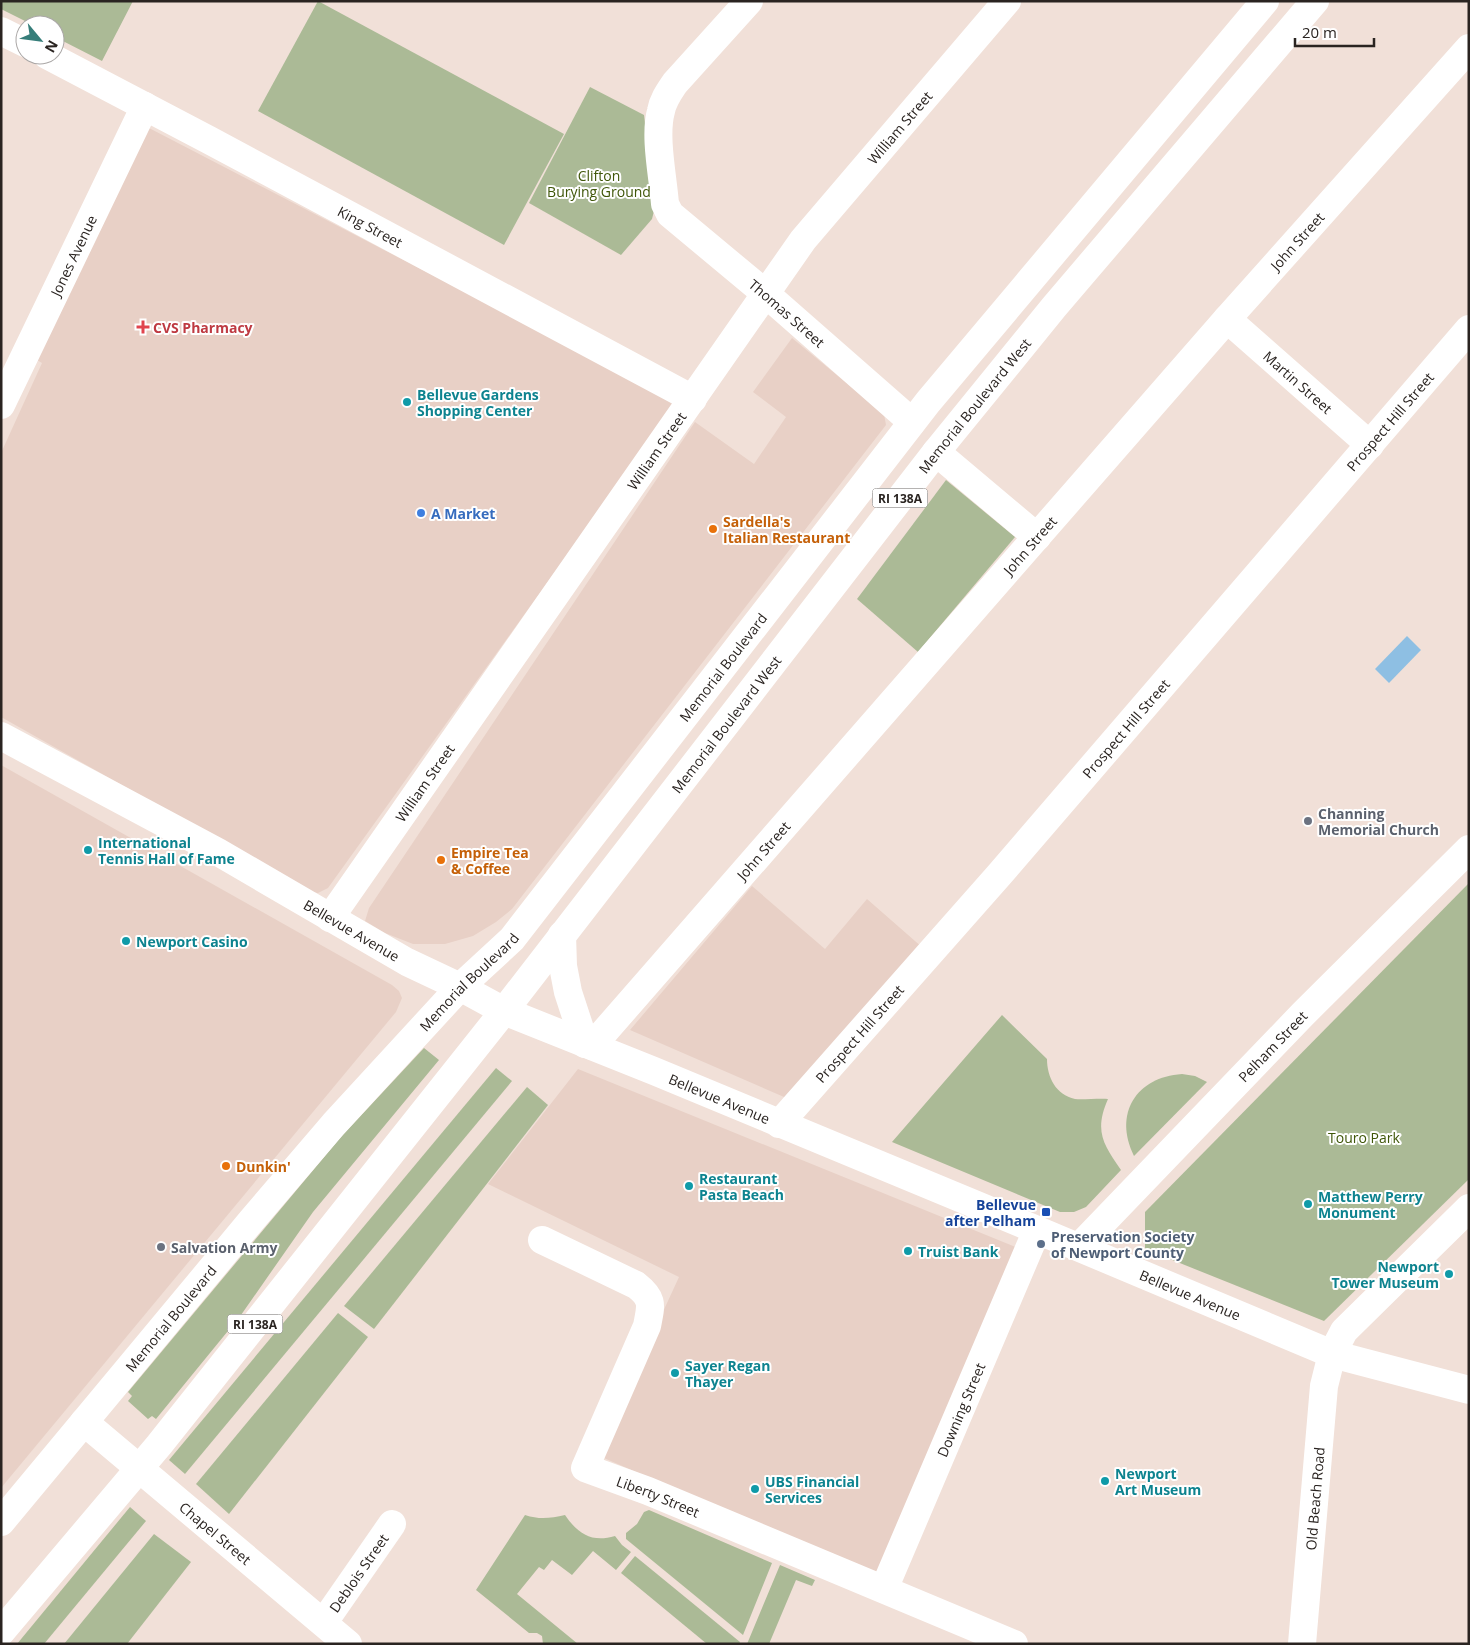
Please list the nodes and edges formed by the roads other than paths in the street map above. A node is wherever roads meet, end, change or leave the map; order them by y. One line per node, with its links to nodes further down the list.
1 (749, 1): 10 (street, Thomas Street)
2 (1007, 1): 10 (street, William Street)
3 (1265, 1): 15 (street, RI 138A)
4 (1315, 1): 17 (street, Memorial Boulevard West / RI 138A)
5 (1, 31): 6 (street)
6 (15, 38)
7 (1469, 48): 11 (street, John Street)
8 (65, 64): 9 (street, King Street)
9 (145, 106): 13 (street, King Street); 14 (street, Jones Avenue)
10 (766, 294): 13 (street, William Street); 15 (street, Thomas Street)
11 (1227, 319): 16 (street, Martin Street); 18 (street, John Street)
12 (1469, 329): 16 (street, Prospect Hill Street)
13 (692, 399): 21 (street, William Street)
14 (1, 405)
15 (912, 422): 23 (street, Memorial Boulevard / RI 138A)
16 (1370, 445): 26 (street, Prospect Hill Street)
17 (936, 452): 18 (street); 22 (street, Memorial Boulevard West / RI 138A)
18 (1038, 537): 25 (street, John Street)
19 (1, 736): 21 (street, Bellevue Avenue)
20 (1469, 849): 30 (street, Pelham Street)
21 (330, 918): 23 (street, Bellevue Avenue)
22 (562, 935): 24 (street, Memorial Boulevard West / RI 138A); 25 (street)
23 (460, 987): 24 (street, Bellevue Avenue); 33 (street, Memorial Boulevard / RI 138A)
24 (504, 1011): 25 (street, Bellevue Avenue); 34 (street, RI 138A)
25 (589, 1045): 26 (street, Bellevue Avenue)
26 (779, 1124): 28 (street, Bellevue Avenue)
27 (1469, 1208): 31 (street, Old Beach Road)
28 (1037, 1230): 30 (street, Bellevue Avenue); 37 (street, Downing Street)
29 (542, 1240): 37 (street, Liberty Street)
30 (1078, 1247): 31 (street, Bellevue Avenue)
31 (1332, 1354): 32 (street, Bellevue Avenue); 42 (street, Old Beach Road)
32 (1469, 1390)
33 (84, 1422): 34 (street, Chapel Street); 35 (street, Memorial Boulevard / RI 138A)
34 (139, 1467): 38 (street, Chapel Street); 39 (street, RI 138A)
35 (1, 1522)
36 (392, 1524): 38 (street, Deblois Street)
37 (884, 1589): 41 (street, Liberty Street)
38 (324, 1622): 40 (street, Chapel Street)
39 (1, 1632)
40 (348, 1644)
41 (1014, 1644)
42 (1302, 1644)

